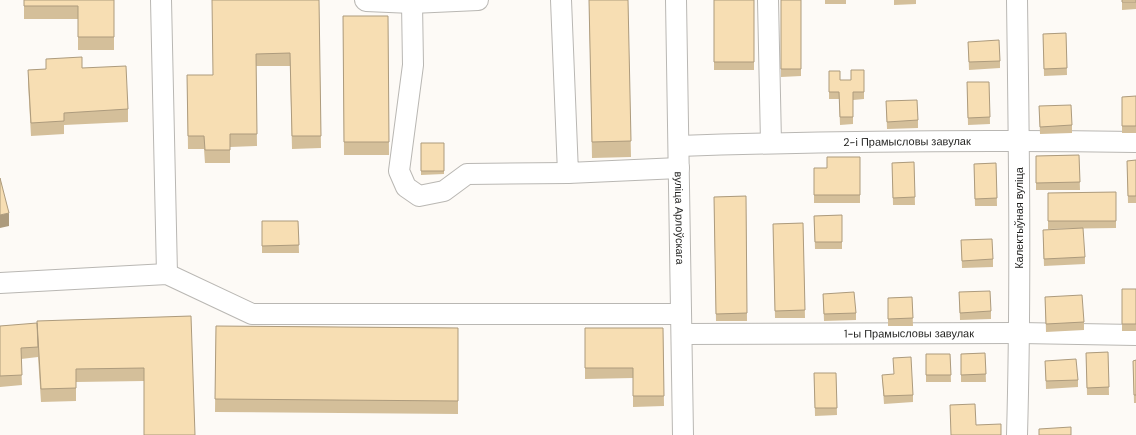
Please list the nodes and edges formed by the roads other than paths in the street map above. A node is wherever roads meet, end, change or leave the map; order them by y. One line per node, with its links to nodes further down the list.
1 (161, 0): 15 (street)
2 (366, 0): 8 (street)
3 (478, 0): 8 (street)
4 (561, 0): 14 (street)
5 (676, 0): 12 (street, вуліца Арлоўскага)
6 (768, 0): 11 (street)
7 (1017, 0): 9 (street, Калектыўная вуліца)
8 (412, 2): 14 (street)
9 (1019, 141): 10 (street, 2-і Прамысловы завулак); 11 (street, 2-і Прамысловы завулак); 18 (street, Калектыўная вуліца)
10 (1136, 142)
11 (771, 143): 12 (street, 2-і Прамысловы завулак)
12 (679, 146): 13 (street, вуліца Арлоўскага)
13 (679, 168): 14 (street); 17 (street, вуліца Арлоўскага)
14 (568, 173)
15 (167, 274): 16 (street); 17 (street)
16 (0, 283)
17 (681, 314): 19 (street, вуліца Арлоўскага)
18 (1020, 333): 19 (street, 1-ы Прамысловы завулак); 20 (street, 1-ы Прамысловы завулак); 22 (street, Калектыўная вуліца)
19 (682, 334): 21 (street, вуліца Арлоўскага)
20 (1136, 335)
21 (683, 435)
22 (1016, 435)

